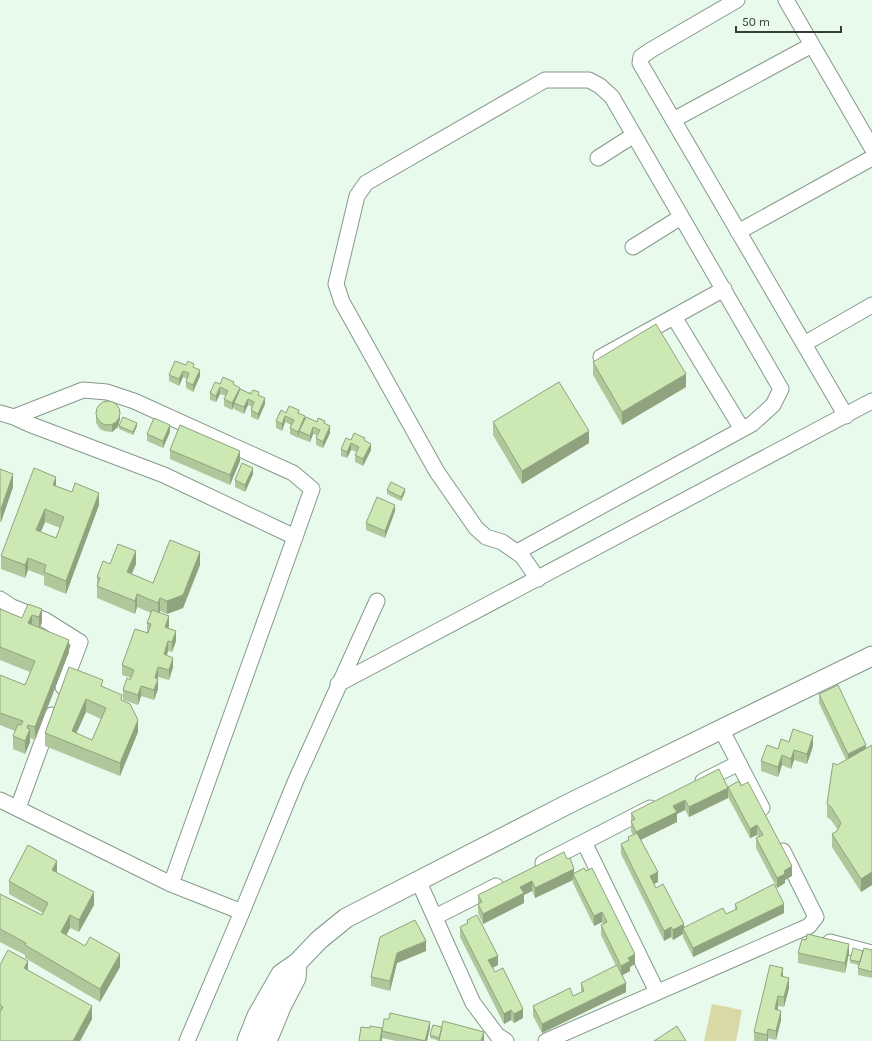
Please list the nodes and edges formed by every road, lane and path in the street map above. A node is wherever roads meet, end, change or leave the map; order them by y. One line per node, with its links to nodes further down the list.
1 (737, 0): 4 (street)
2 (786, 0): 3 (street)
3 (812, 44): 4 (street); 6 (street)
4 (673, 120): 10 (street)
5 (634, 136): 7 (street); 9 (street); 22 (street)
6 (872, 148)
7 (598, 158)
8 (872, 158): 10 (street)
9 (682, 217): 11 (street); 12 (street)
10 (738, 232): 15 (street)
11 (633, 247)
12 (724, 289): 14 (street); 20 (street)
13 (872, 305): 15 (street)
14 (674, 317): 16 (street); 20 (street)
15 (804, 344): 19 (street)
16 (601, 357)
17 (872, 401): 19 (street)
18 (7, 415): 21 (street); 21 (street)
19 (846, 416): 23 (street)
20 (742, 429): 22 (street)
21 (295, 537): 40 (street)
22 (517, 552): 23 (street)
23 (538, 579): 27 (street)
24 (0, 599): 33 (street)
25 (377, 601): 27 (street)
26 (872, 656): 28 (main road)
27 (338, 684): 41 (street)
28 (721, 729): 29 (street); 38 (main road)
29 (739, 763): 30 (street); 34 (street)
30 (690, 788)
31 (0, 800): 33 (street)
32 (661, 803): 36 (street)
33 (18, 808): 40 (street)
34 (767, 819)
35 (777, 839): 43 (street)
36 (584, 842): 37 (street); 46 (street)
37 (527, 871)
38 (418, 880): 42 (street); 45 (main road)
39 (506, 881): 42 (street)
40 (171, 884): 41 (street)
41 (242, 912): 47 (street)
42 (435, 917): 50 (street)
43 (798, 930): 44 (street); 46 (street)
44 (872, 953)
45 (297, 963): 48 (main road); 49 (main road)
46 (658, 992): 51 (street)
47 (187, 1041)
48 (247, 1041)
49 (266, 1041)
50 (506, 1041)
51 (546, 1041)

